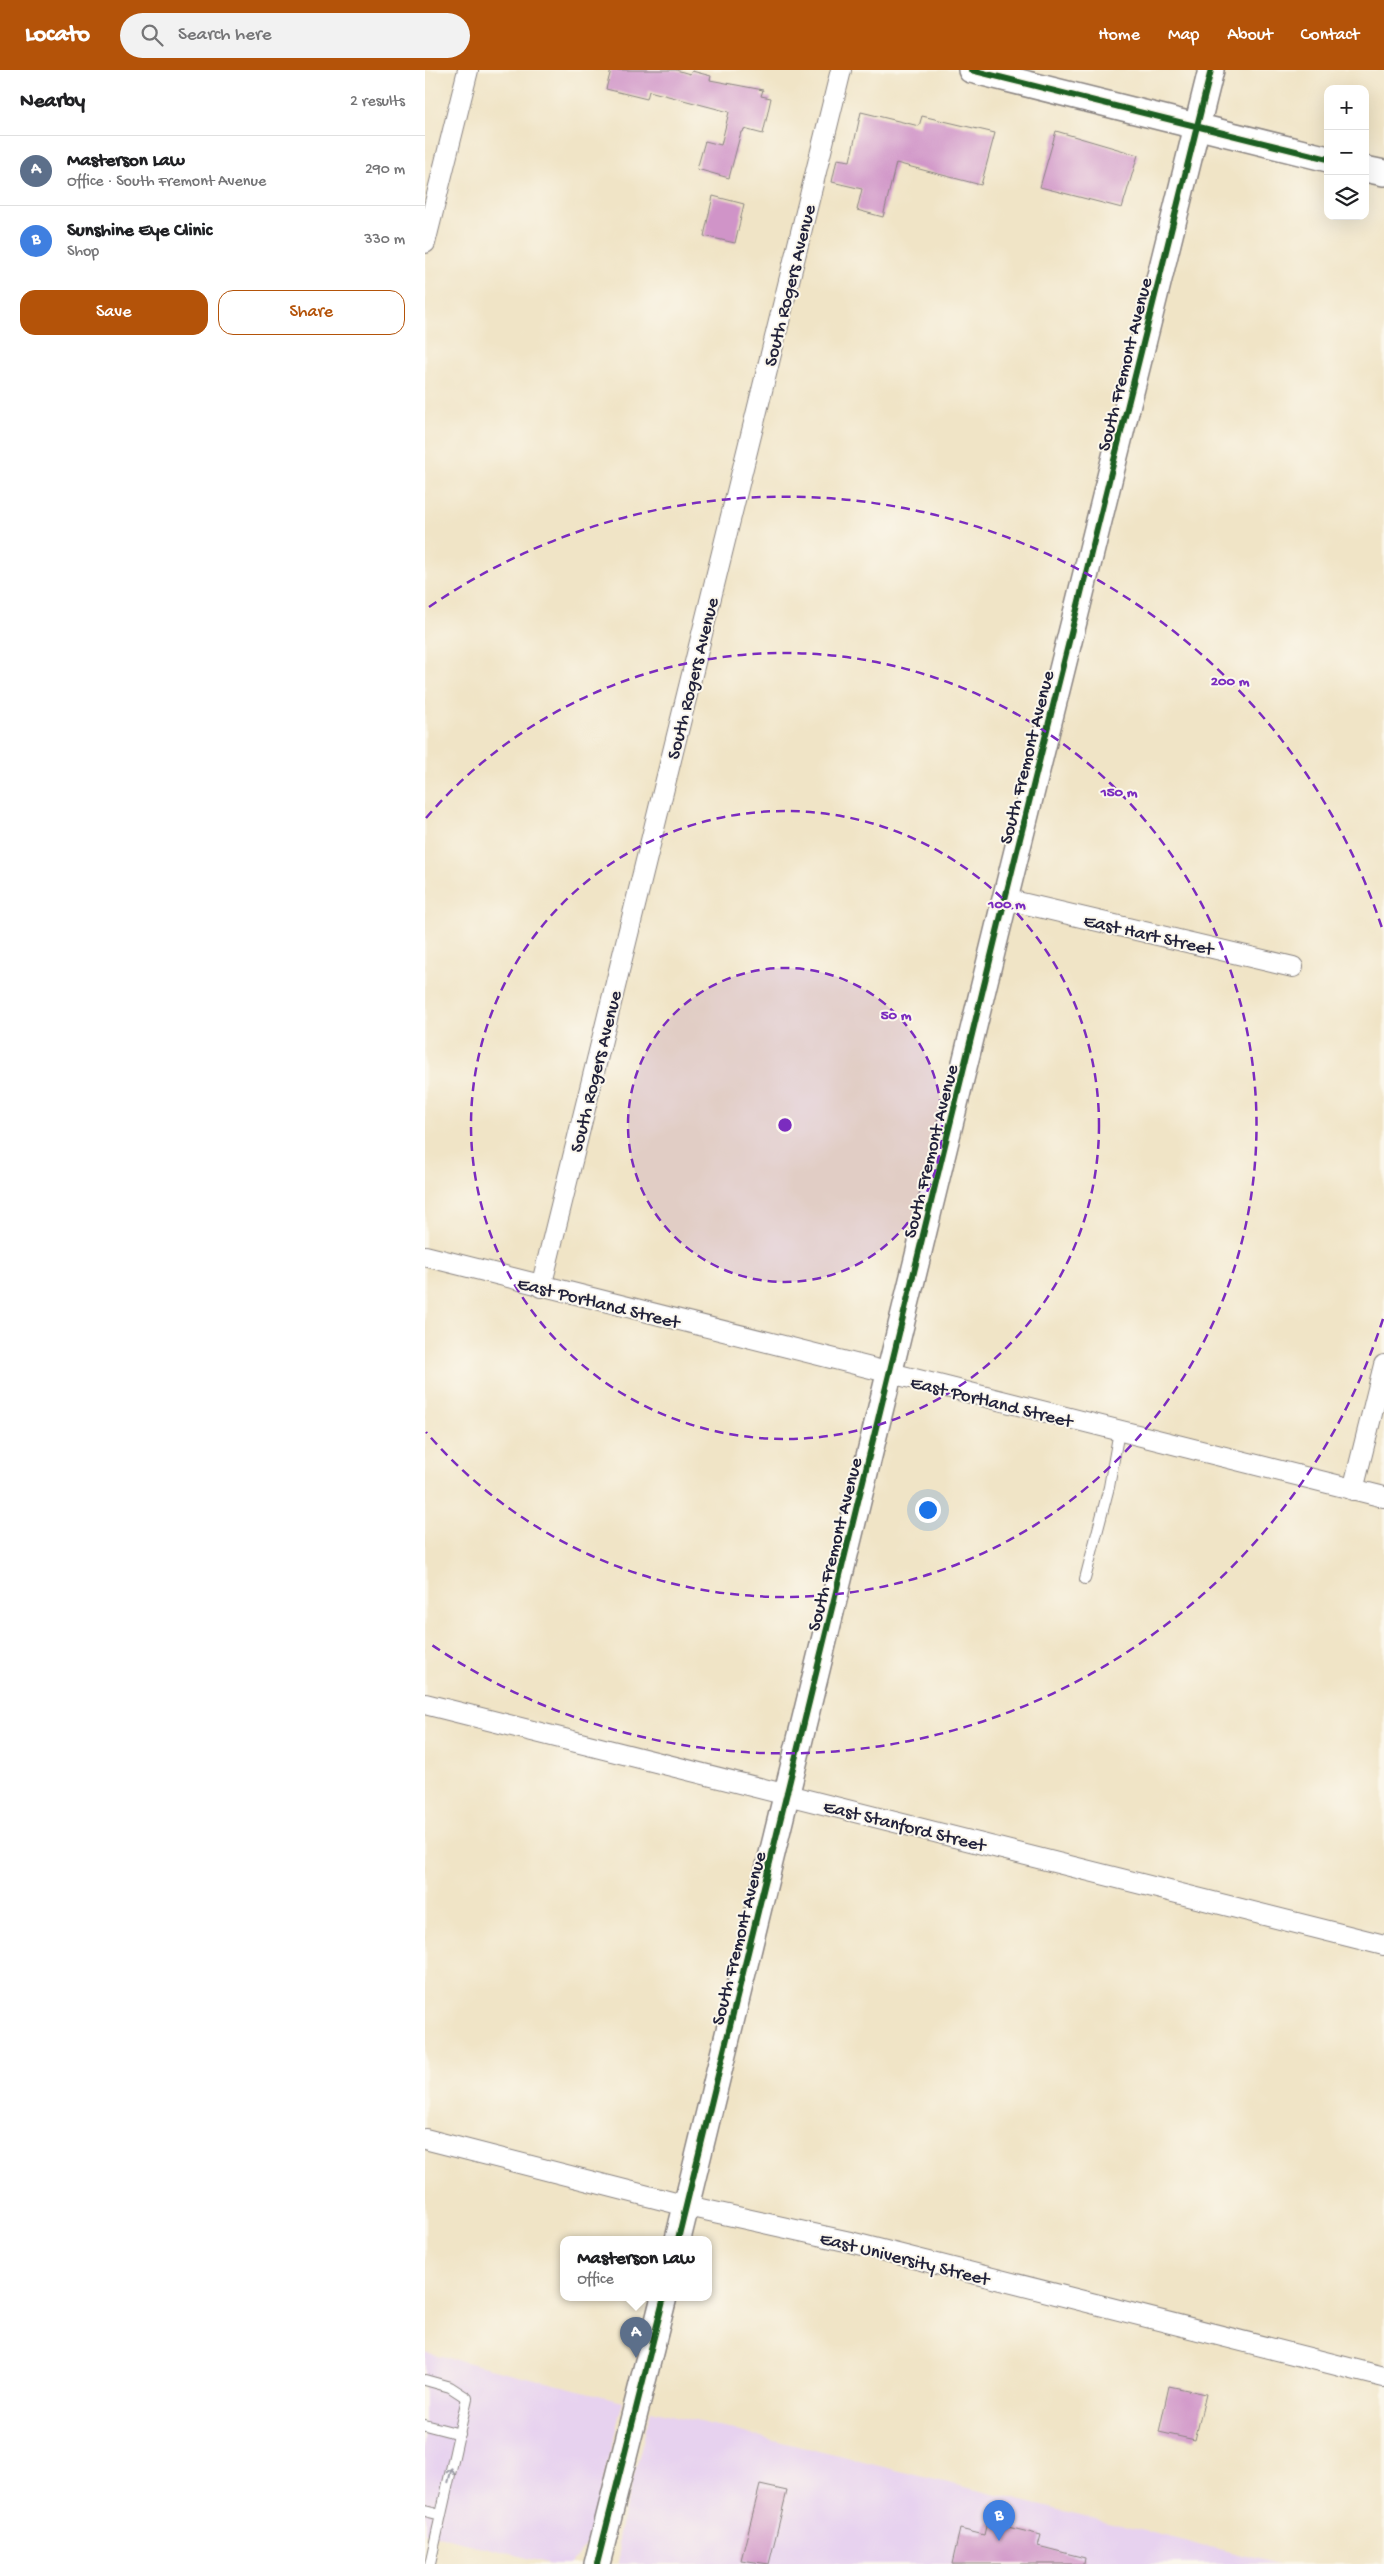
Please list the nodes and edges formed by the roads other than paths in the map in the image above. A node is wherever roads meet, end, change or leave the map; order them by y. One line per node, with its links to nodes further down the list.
1 (468, 70): 9 (street)
2 (841, 70): 13 (street, South Rogers Avenue)
3 (971, 70): 5 (street)
4 (1211, 70): 5 (street, South Fremont Avenue)
5 (1198, 126): 6 (street); 10 (street, South Fremont Avenue)
6 (1324, 158)
7 (1369, 169): 8 (street)
8 (1384, 173)
9 (425, 243)
10 (1005, 898): 11 (street, East Hart Street); 15 (street, South Fremont Avenue)
11 (1293, 967)
12 (425, 1256): 13 (street, East Portland Street)
13 (541, 1286): 15 (street, East Portland Street)
14 (1384, 1366): 17 (street)
15 (890, 1374): 16 (street, East Portland Street); 21 (street, South Fremont Avenue)
16 (1119, 1431): 17 (street, East Portland Street); 19 (lane)
17 (1353, 1490): 18 (street, East Portland Street)
18 (1384, 1497)
19 (1085, 1579)
20 (425, 1704): 21 (street, East Stanford Street)
21 (787, 1794): 22 (street, East Stanford Street); 24 (street, South Fremont Avenue)
22 (1384, 1944)
23 (425, 2139): 24 (street, East University Street)
24 (687, 2206): 25 (street, South Fremont Avenue); 27 (street, East University Street)
25 (679, 2236)
26 (663, 2301): 34 (street)
27 (1384, 2377)
28 (425, 2380): 30 (lane)
29 (425, 2425): 30 (lane)
30 (460, 2434): 32 (lane, one-way to 30)
31 (425, 2511): 32 (lane)
32 (441, 2515): 33 (lane)
33 (430, 2564)
34 (597, 2564)

